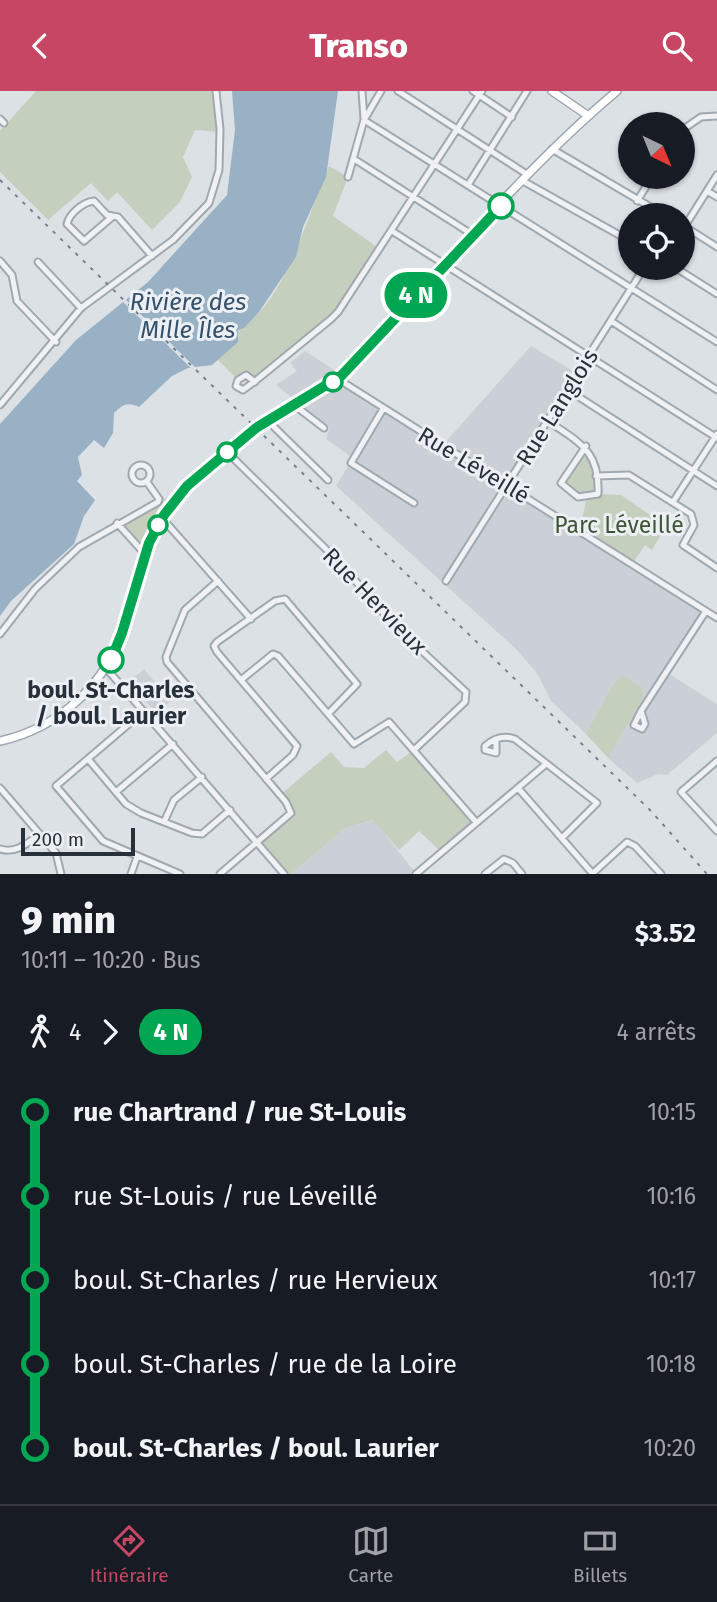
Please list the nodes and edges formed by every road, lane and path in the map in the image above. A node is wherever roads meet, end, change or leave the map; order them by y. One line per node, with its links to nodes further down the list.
1 (216, 91): 37 (street)
2 (362, 91): 12 (street)
3 (381, 91): 12 (street)
4 (398, 91): 14 (street)
5 (527, 91): 11 (street)
6 (552, 91): 9 (main road)
7 (617, 91): 9 (main road)
8 (478, 92): 11 (street); 14 (street)
9 (587, 115): 15 (main road)
10 (717, 116): 13 (street)
11 (512, 117): 16 (street)
12 (364, 120): 17 (street); 18 (street)
13 (695, 121)
14 (457, 129): 16 (street); 18 (street)
15 (552, 149): 21 (main road); 27 (street)
16 (490, 151): 21 (street); 22 (street)
17 (354, 159): 20 (street); 25 (street)
18 (435, 163): 22 (street); 25 (street)
19 (717, 174): 24 (street)
20 (348, 177)
21 (526, 178): 29 (main road); 34 (street)
22 (468, 185): 29 (street)
23 (644, 189): 27 (street)
24 (707, 191): 26 (street); 30 (street)
25 (413, 197): 32 (street); 35 (street)
26 (717, 197)
27 (637, 201): 28 (street)
28 (641, 203)
29 (501, 206): 35 (main road); 43 (street)
30 (695, 209)
31 (112, 216): 31 (street); 37 (street)
32 (392, 231): 40 (street); 51 (street)
33 (695, 233): 36 (street)
34 (618, 234)
35 (473, 235): 40 (main road)
36 (717, 247)
37 (152, 255): 45 (street)
38 (0, 261): 47 (street)
39 (38, 262): 45 (street)
40 (444, 265): 49 (street); 50 (main road)
41 (637, 280): 43 (street, Rue Langlois)
42 (695, 280): 44 (street)
43 (632, 288): 46 (street, Rue Langlois); 48 (street)
44 (717, 294)
45 (81, 308): 47 (street)
46 (611, 321): 49 (street, Rue Langlois); 53 (street)
47 (56, 342): 54 (street)
48 (717, 342)
49 (589, 357): 52 (street, Rue Langlois); 60 (street)
50 (338, 379): 55 (main road); 56 (street, Rue Léveillé)
51 (255, 381)
52 (568, 390): 57 (street, Rue Langlois); 63 (street)
53 (717, 390)
54 (0, 405)
55 (294, 405): 58 (main road); 59 (street)
56 (383, 409): 67 (street, Rue Léveillé); 70 (street)
57 (548, 421): 61 (street); 67 (street, Rue Langlois)
58 (266, 422): 62 (main road); 65 (street)
59 (324, 428)
60 (716, 436): 63 (street)
61 (586, 446): 64 (street); 64 (street)
62 (227, 452): 71 (main road); 89 (street, Rue Hervieux)
63 (693, 470): 68 (street); 69 (street)
64 (596, 475): 69 (street)
65 (328, 480)
66 (147, 482): 72 (street)
67 (508, 485): 76 (street, Rue Langlois); 77 (street, Rue Léveillé)
68 (717, 486)
69 (673, 502): 74 (street)
70 (414, 503)
71 (162, 518): 73 (main road); 75 (street)
72 (117, 523): 73 (street); 80 (street)
73 (145, 554): 81 (main road)
74 (716, 566)
75 (218, 581): 79 (street); 94 (street)
76 (446, 581)
77 (706, 611): 78 (street, Rue Léveillé); 84 (street)
78 (717, 618)
79 (251, 619): 82 (street); 85 (street)
80 (0, 634)
81 (106, 668): 83 (street); 87 (main road)
82 (241, 680): 85 (street); 94 (street)
83 (144, 711): 88 (street); 90 (street)
84 (641, 711)
85 (328, 713): 89 (street)
86 (496, 740): 92 (street)
87 (0, 741)
88 (173, 744): 93 (street); 97 (street)
89 (414, 750): 101 (street)
90 (88, 759): 97 (street); 107 (street)
91 (717, 761): 102 (street)
92 (546, 764): 96 (street); 104 (street)
93 (202, 777): 99 (street); 100 (street)
94 (266, 779): 105 (street)
95 (0, 788): 98 (street)
96 (518, 788): 101 (street); 104 (street)
97 (116, 792): 100 (street)
98 (2, 795): 103 (street)
99 (230, 810): 100 (street); 105 (street)
100 (164, 822)
101 (477, 822): 113 (street)
102 (717, 831)
103 (40, 834): 106 (street); 108 (street)
104 (562, 838): 116 (street)
105 (257, 843): 111 (street); 112 (street)
106 (0, 849)
107 (137, 856): 109 (street); 110 (street)
108 (61, 874)
109 (131, 874)
110 (180, 874)
111 (220, 874)
112 (284, 874)
113 (416, 874)
114 (485, 874): 115 (street)
115 (522, 874)
116 (592, 874): 117 (street)
117 (661, 874)

